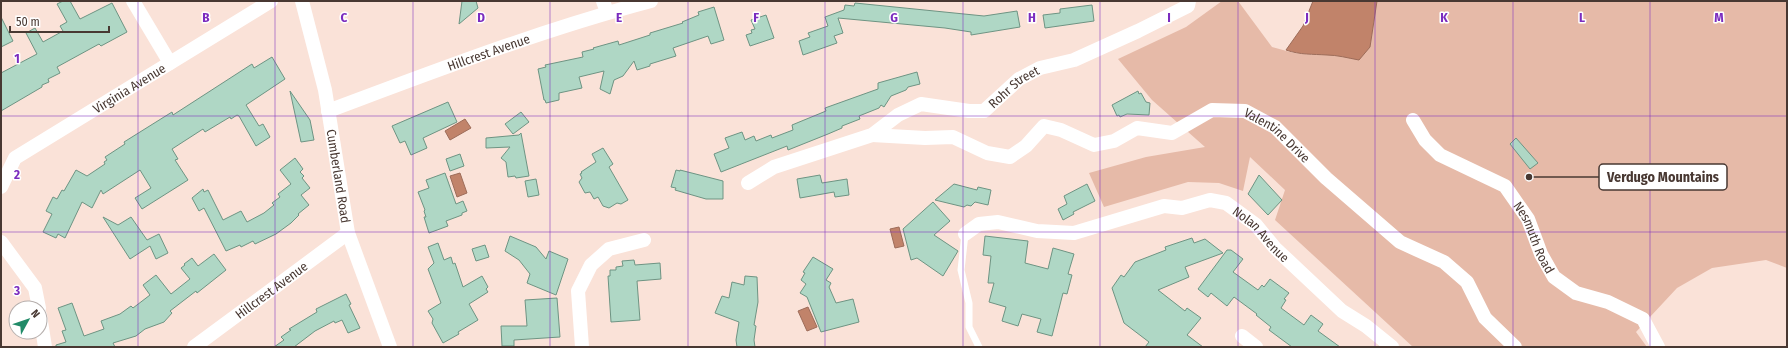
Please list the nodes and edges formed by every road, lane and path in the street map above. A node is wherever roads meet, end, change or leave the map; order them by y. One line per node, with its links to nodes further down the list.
1 (133, 1): 7 (street)
2 (271, 1): 7 (street, Virginia Avenue)
3 (302, 1): 8 (street, Cumberland Road)
4 (651, 1): 6 (street, Hillcrest Avenue)
5 (1189, 1): 10 (street, Rohr Street)
6 (605, 7): 8 (street, Hillcrest Avenue)
7 (170, 63): 12 (street, Virginia Avenue)
8 (328, 111): 13 (street, Cumberland Road)
9 (1413, 120): 26 (street, Nesmuth Road)
10 (872, 135): 11 (street, Rohr Street); 25 (street, Valentine Drive)
11 (748, 183)
12 (1, 187)
13 (348, 233): 19 (street, Hillcrest Avenue); 20 (street, Cumberland Road)
14 (964, 234): 22 (lane); 24 (street, Nolan Avenue)
15 (644, 240): 21 (street)
16 (1, 242): 17 (street)
17 (38, 300)
18 (1242, 336): 23 (street)
19 (194, 347)
20 (390, 347)
21 (582, 347)
22 (979, 347)
23 (1256, 347)
24 (1392, 347)
25 (1515, 347)
26 (1658, 347)

